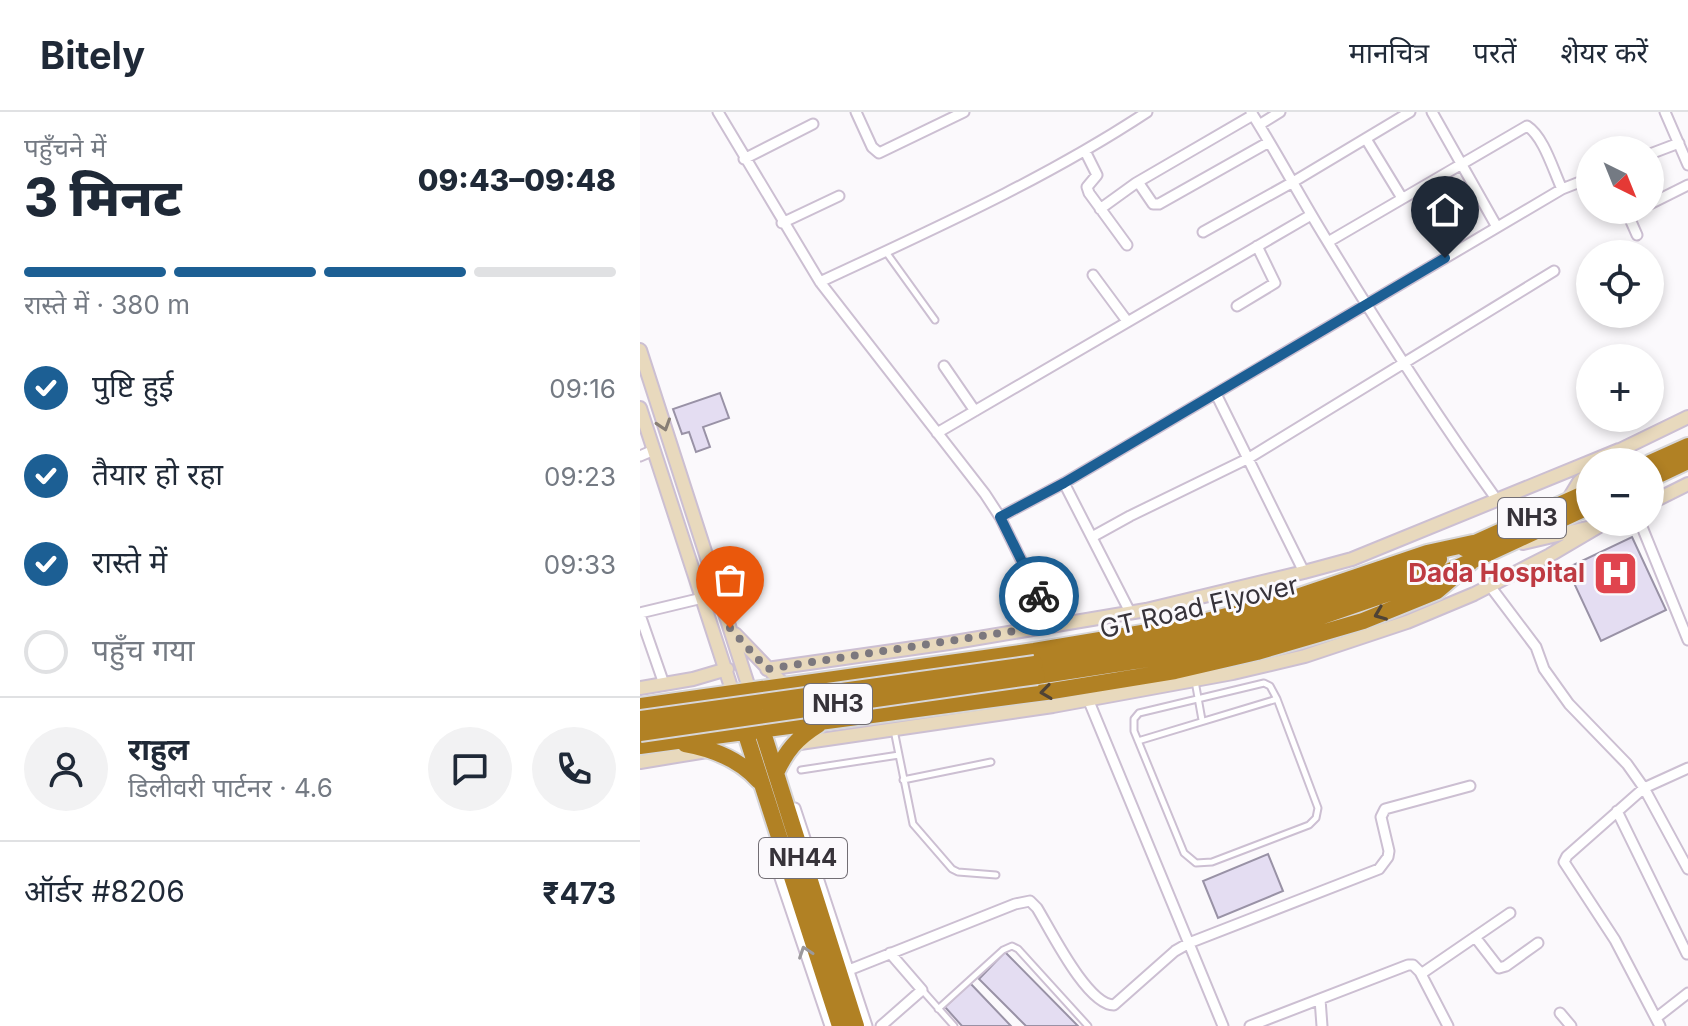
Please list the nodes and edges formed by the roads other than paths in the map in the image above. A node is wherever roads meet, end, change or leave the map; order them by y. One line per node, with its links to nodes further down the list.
1 (718, 112): 17 (street)
2 (856, 112): 3 (street)
3 (964, 112)
4 (1147, 112): 16 (street)
5 (1280, 112): 11 (street)
6 (1410, 112): 12 (street)
7 (1432, 112): 18 (street)
8 (1665, 112): 14 (street)
9 (1252, 114): 11 (street); 20 (street)
10 (813, 124): 17 (street)
11 (1259, 125): 13 (street)
12 (1366, 139): 21 (street); 27 (street)
13 (1269, 142): 20 (street); 21 (street)
14 (1679, 143): 15 (street); 19 (street)
15 (1664, 149)
16 (1085, 151): 28 (street); 38 (street)
17 (744, 159): 30 (street)
18 (1460, 164): 24 (street); 27 (street); 32 (street)
19 (1688, 165)
20 (1138, 182): 28 (street)
21 (1293, 182): 29 (street); 33 (street)
22 (1576, 184): 24 (street)
23 (1688, 185): 26 (street)
24 (1562, 189): 32 (street)
25 (839, 196): 30 (street)
26 (1664, 197)
27 (1402, 198): 35 (street)
28 (1100, 209): 36 (street)
29 (1311, 215): 35 (street); 37 (street)
30 (782, 223): 41 (street)
31 (1634, 224): 34 (street)
32 (1497, 227): 42 (street)
33 (1203, 232)
34 (1637, 235)
35 (1328, 242): 42 (street)
36 (1127, 245)
37 (1257, 246): 43 (street); 45 (street)
38 (886, 251): 41 (street); 44 (lane)
39 (1554, 271): 47 (street)
40 (1093, 275): 45 (street)
41 (820, 282): 54 (street)
42 (1367, 304): 47 (street); 50 (street)
43 (1237, 306)
44 (935, 320)
45 (1127, 321): 52 (street)
46 (640, 350): 49 (street)
47 (1403, 362): 60 (street); 71 (street)
48 (944, 366): 52 (street)
49 (643, 371): 63 (street, one-way to 63)
50 (1216, 394): 60 (street); 66 (street)
51 (640, 408): 57 (street)
52 (975, 411): 54 (street)
53 (1688, 417): 56 (street)
54 (937, 433): 74 (street)
55 (1688, 446): 59 (highway)
56 (1623, 448)
57 (654, 450): 58 (street); 65 (street)
58 (640, 456)
59 (1664, 457)
60 (1249, 458): 78 (street); 82 (street)
61 (1688, 461): 64 (highway)
62 (1576, 468): 71 (street)
63 (679, 469): 65 (street); 84 (street)
64 (1664, 472)
65 (662, 474): 85 (street)
66 (1064, 483): 74 (street); 78 (street)
67 (1688, 484): 69 (street)
68 (1576, 487): 72 (street)
69 (1664, 496)
70 (1576, 498): 72 (highway, NH3)
71 (1497, 500): 82 (street)
72 (1566, 503): 79 (highway, NH3)
73 (1576, 513): 80 (highway, NH3)
74 (1000, 517): 88 (street)
75 (1576, 529): 80 (street)
76 (1582, 536): 83 (street)
77 (1646, 536): 90 (street)
78 (1092, 537): 86 (street)
79 (1473, 543): 93 (highway, GT Road Flyover / NH3); 96 (highway)
80 (1503, 547): 81 (highway, NH3)
81 (1471, 562): 93 (highway, GT Road Flyover / NH3); 105 (highway, one-way to 105)
82 (1304, 572): 86 (street)
83 (1490, 586): 94 (street); 122 (street)
84 (719, 594): 85 (street); 89 (street)
85 (702, 598): 87 (street); 91 (street)
86 (1130, 612): 88 (street)
87 (640, 614): 95 (street)
88 (1053, 625): 92 (street)
89 (730, 628): 92 (street); 98 (street)
90 (1688, 640)
91 (727, 669): 95 (street); 98 (street)
92 (767, 669): 96 (street)
93 (1036, 670): 103 (highway, GT Road Flyover / NH3, bridge); 108 (highway, GT Road Flyover / NH3, bridge)
94 (1194, 680): 99 (street); 101 (lane)
95 (664, 684): 97 (street)
96 (785, 686): 98 (highway)
97 (640, 688)
98 (741, 692): 102 (highway); 107 (highway, NH44)
99 (1088, 699): 106 (street); 129 (street)
100 (1277, 699): 101 (lane); 104 (lane); 109 (lane)
101 (1198, 701): 104 (lane); 109 (lane)
102 (640, 706)
103 (640, 719)
104 (1202, 720): 109 (lane)
105 (823, 722): 107 (highway); 111 (highway)
106 (894, 729): 111 (street); 114 (lane)
107 (754, 731): 110 (highway); 119 (highway, NH44)
108 (640, 733)
109 (1138, 741)
110 (672, 742): 112 (highway); 113 (highway)
111 (793, 744): 119 (highway)
112 (640, 746)
113 (714, 750): 115 (street); 119 (highway)
114 (899, 755): 118 (lane); 120 (lane)
115 (640, 762)
116 (991, 762): 120 (lane)
117 (1688, 768): 122 (street)
118 (801, 770)
119 (769, 778): 124 (highway, NH44); 133 (street); 143 (highway, NH44)
120 (903, 780): 126 (lane)
121 (1470, 786): 129 (street)
122 (1644, 788): 123 (street); 125 (street)
123 (1617, 811): 132 (street); 140 (street)
124 (779, 836): 141 (street, one-way to 124); 142 (highway, NH44)
125 (1688, 869)
126 (996, 875)
127 (1510, 913): 128 (street)
128 (1475, 937): 130 (street); 134 (street)
129 (1189, 943): 131 (street); 148 (street)
130 (1538, 943)
131 (890, 953): 133 (street); 135 (street)
132 (1687, 954)
133 (849, 970): 144 (street)
134 (1421, 974): 137 (street); 151 (street)
135 (922, 990): 138 (lane); 145 (street)
136 (1688, 993): 140 (street)
137 (1320, 999): 149 (street); 150 (street)
138 (938, 1009): 146 (lane); 147 (lane)
139 (1560, 1013): 152 (street)
140 (1658, 1022)
141 (830, 1026)
142 (840, 1026)
143 (856, 1026)
144 (867, 1026)
145 (881, 1026)
146 (954, 1026)
147 (1088, 1026)
148 (1223, 1026)
149 (1250, 1026)
150 (1322, 1026)
151 (1448, 1026)
152 (1571, 1026)

